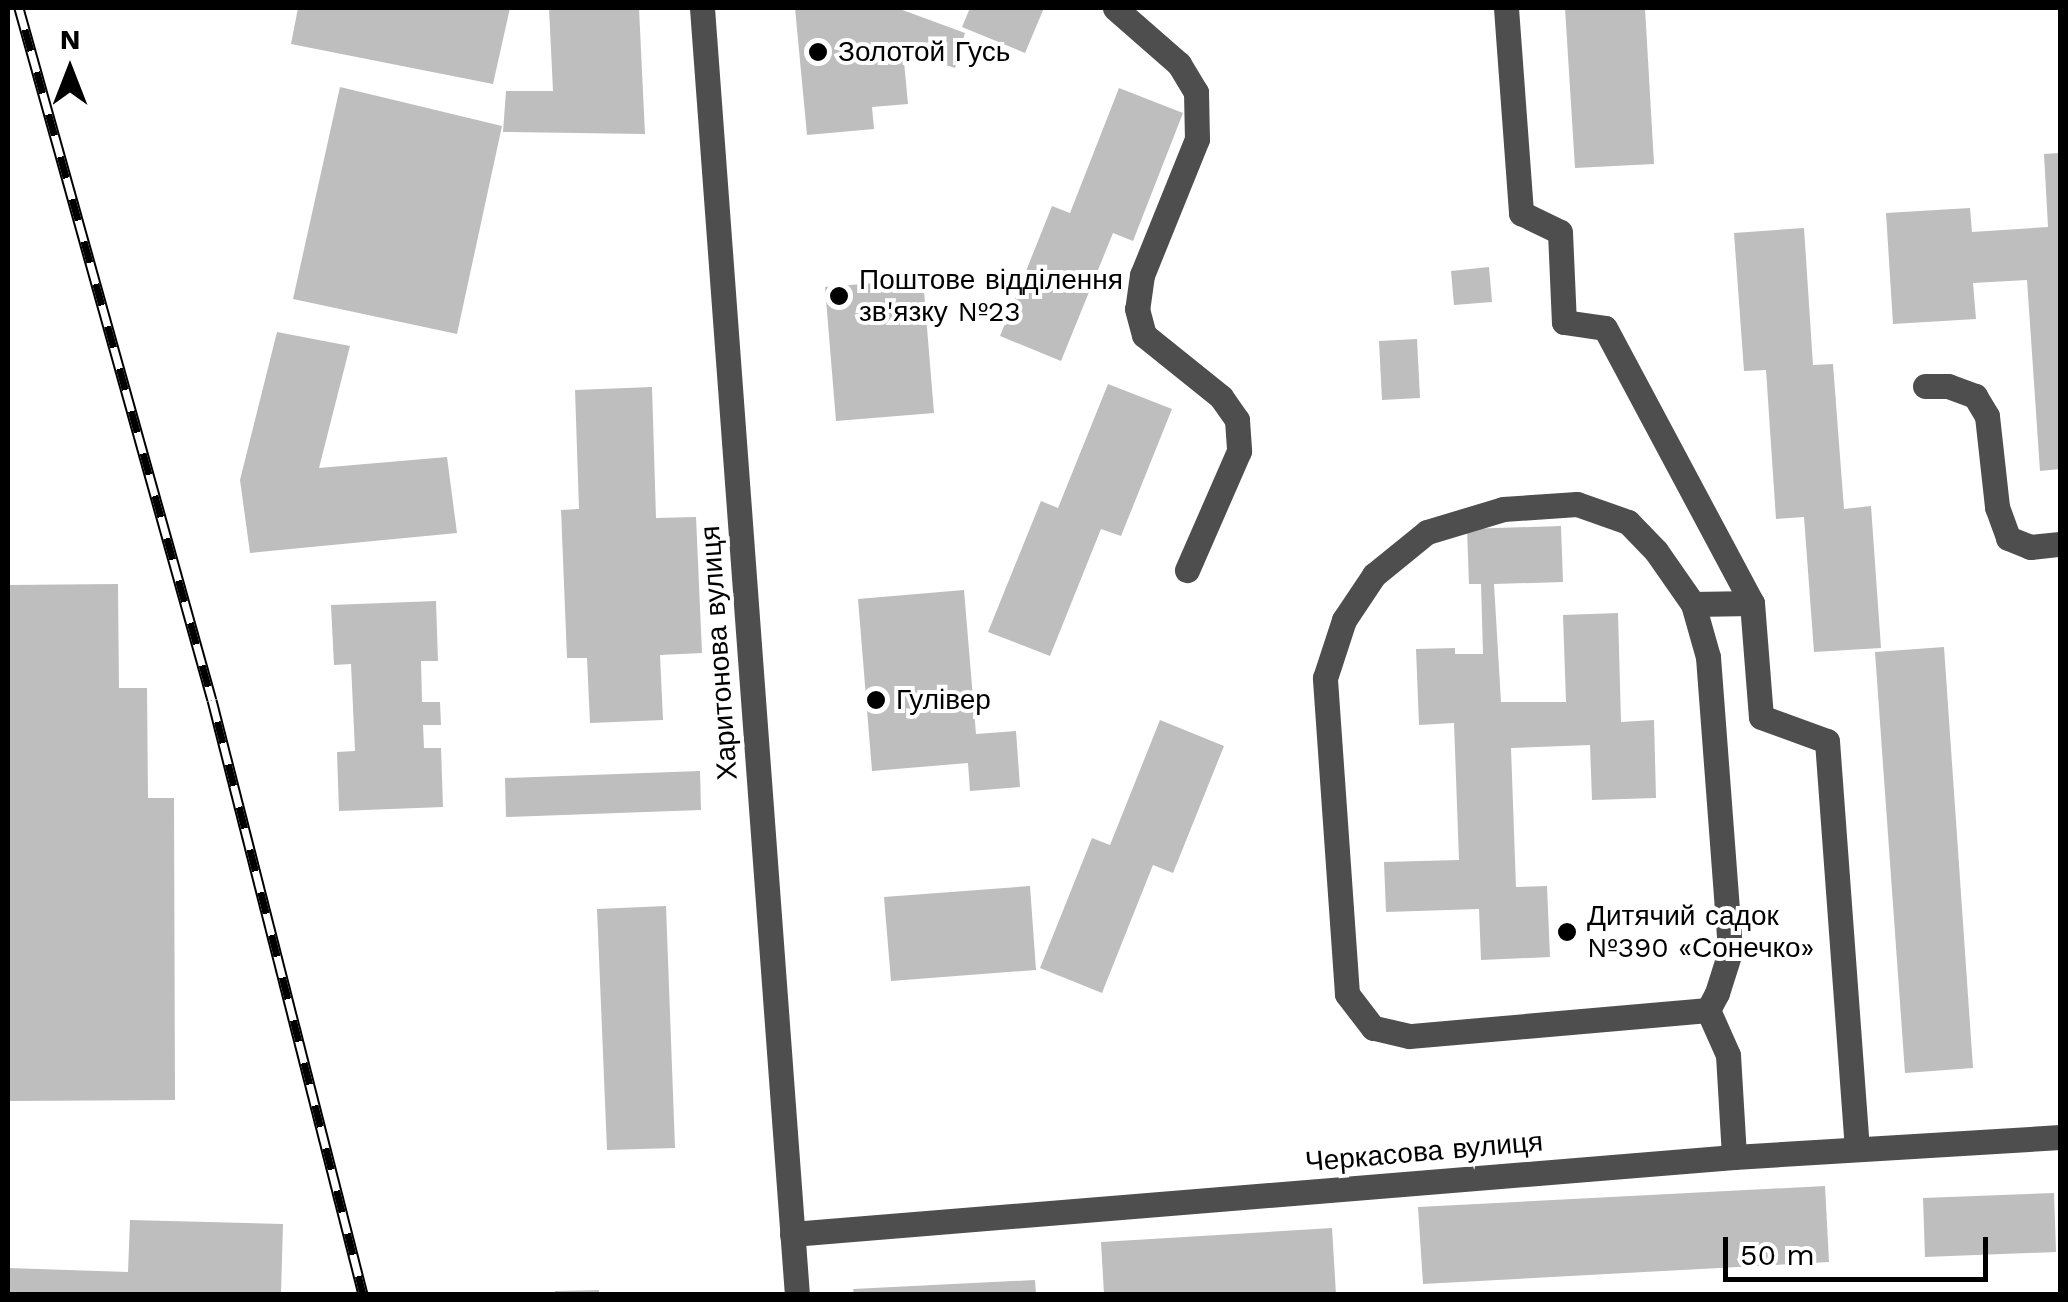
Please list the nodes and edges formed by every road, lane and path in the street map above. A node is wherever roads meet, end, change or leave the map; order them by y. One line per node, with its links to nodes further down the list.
1 (702, 8): 13 (street, Харитонова вулиця)
2 (1115, 8): 6 (street)
3 (1506, 8): 7 (street)
4 (1924, 386): 5 (street)
5 (2060, 544)
6 (1186, 570)
7 (1752, 603): 8 (street); 11 (street)
8 (1693, 604): 9 (street); 9 (street)
9 (1708, 1010): 12 (street)
10 (2060, 1137): 11 (street, Черкасова вулиця)
11 (1858, 1150): 12 (street, Черкасова вулиця)
12 (1734, 1157): 13 (street, Черкасова вулиця)
13 (792, 1234): 14 (street, Харитонова вулиця)
14 (798, 1294)

